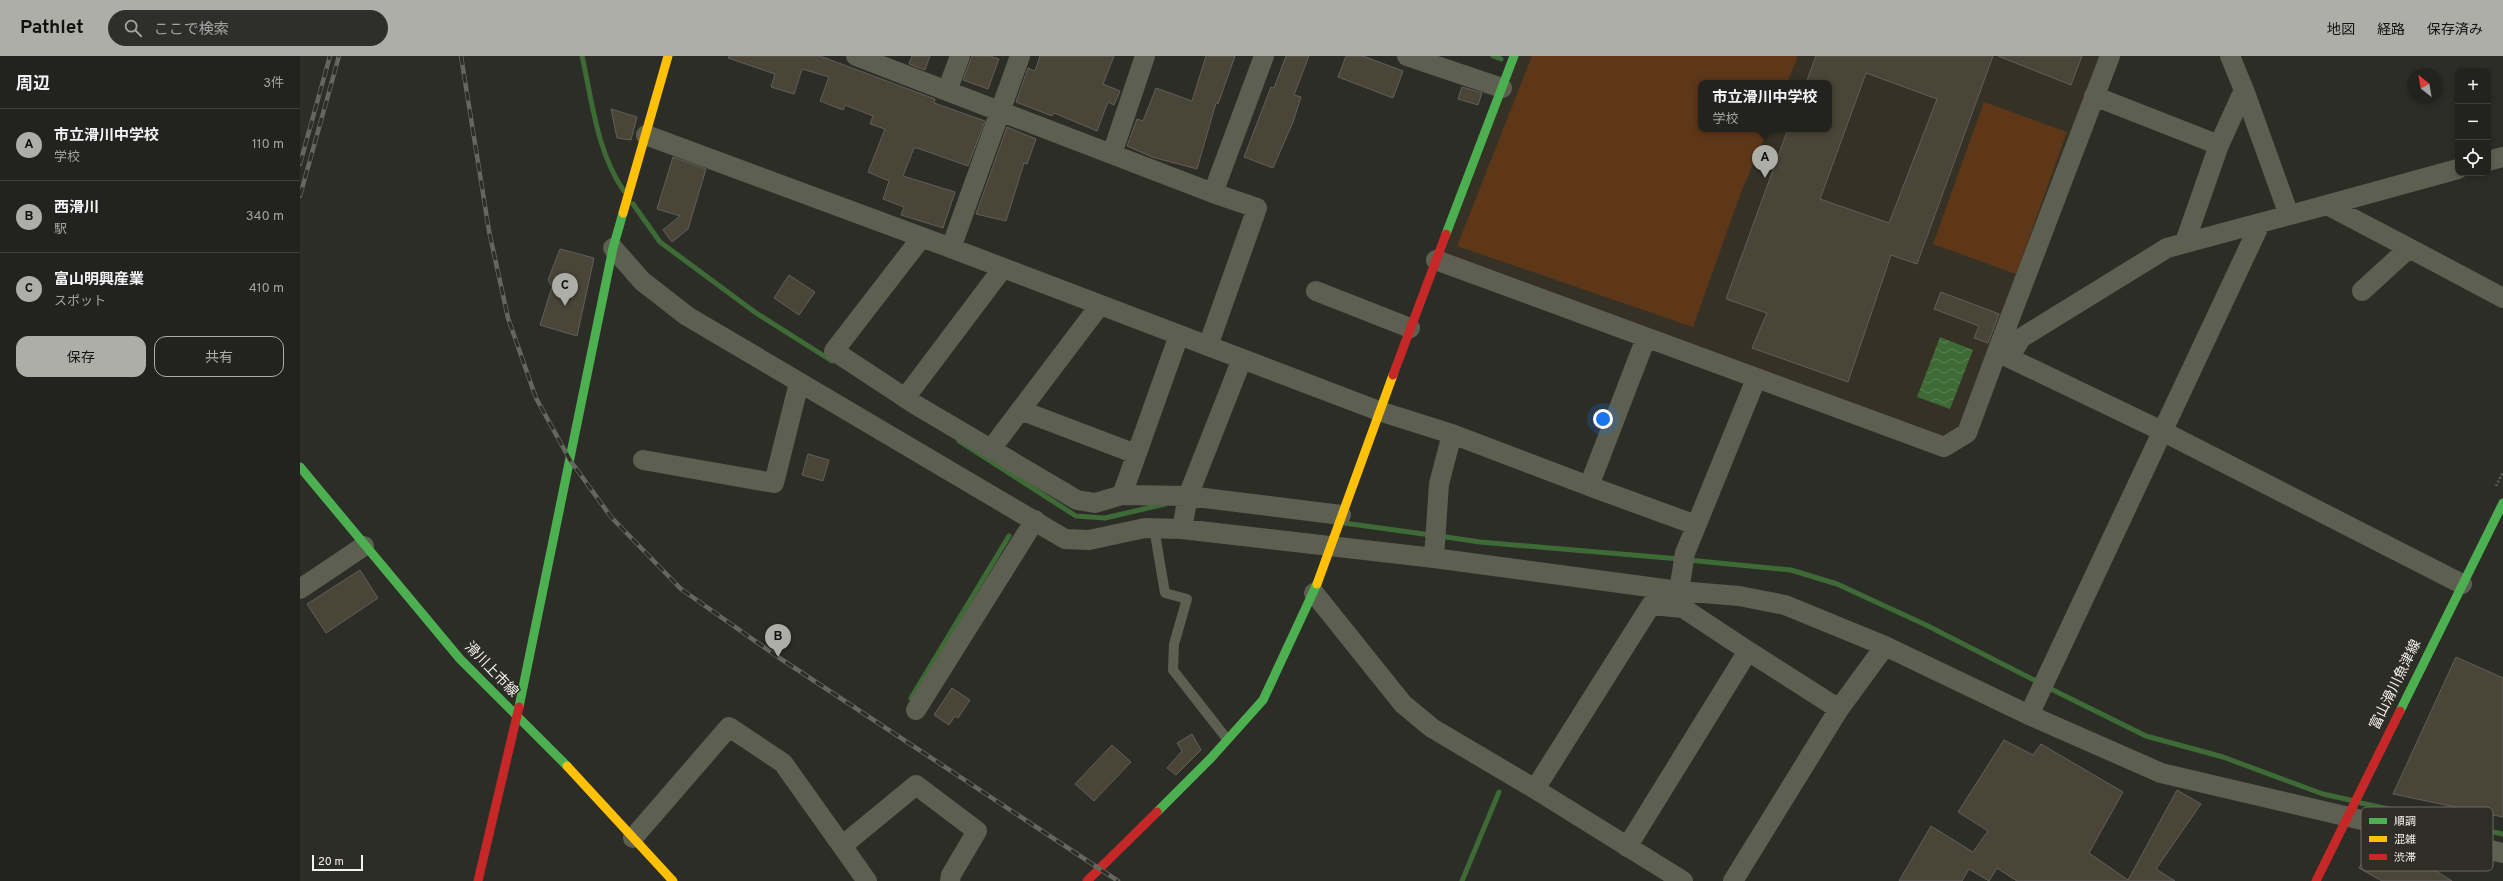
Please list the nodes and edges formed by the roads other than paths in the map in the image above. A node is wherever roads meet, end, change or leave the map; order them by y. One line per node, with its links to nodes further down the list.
1 (668, 56): 16 (street)
2 (856, 56): 13 (street)
3 (960, 56): 13 (street)
4 (1020, 56): 15 (street)
5 (1145, 56): 18 (street)
6 (1264, 56): 22 (street)
7 (1407, 56): 11 (street)
8 (1514, 56): 11 (street)
9 (2110, 56): 14 (street)
10 (2230, 56): 12 (street)
11 (1502, 88): 31 (street)
12 (2244, 90): 17 (street); 24 (street)
13 (947, 91): 15 (street)
14 (2094, 96): 17 (street); 41 (street)
15 (999, 111): 18 (street); 29 (street)
16 (646, 135): 26 (street); 28 (street)
17 (2219, 145): 27 (street)
18 (1112, 154): 22 (street)
19 (2503, 157): 20 (street)
20 (2491, 160)
21 (2455, 170): 23 (street)
22 (1213, 193): 40 (street)
23 (2327, 205): 24 (street); 30 (street)
24 (2289, 216): 25 (street)
25 (2260, 224): 27 (street); 48 (street)
26 (922, 237): 29 (street); 45 (street)
27 (2185, 242): 41 (street)
28 (614, 243): 44 (street); 75 (street)
29 (951, 248): 32 (street)
30 (2409, 248): 34 (street); 35 (street)
31 (1436, 260): 37 (street); 39 (street)
32 (1003, 268): 36 (street); 45 (street)
33 (1316, 291): 37 (street)
34 (2362, 291)
35 (2503, 298)
36 (1100, 305): 38 (street); 46 (street)
37 (1410, 328): 47 (street)
38 (1179, 335): 40 (street); 51 (street)
39 (1646, 338): 43 (street); 54 (street)
40 (1208, 346): 42 (street)
41 (2003, 355): 43 (street); 48 (street)
42 (1242, 359): 47 (street); 56 (street)
43 (1756, 378): 60 (street)
44 (799, 383): 52 (street); 59 (street)
45 (905, 398): 50 (street)
46 (1020, 410): 50 (street); 51 (street)
47 (1379, 411): 49 (street); 58 (street)
48 (2162, 431): 66 (street); 74 (street)
49 (1452, 434): 54 (street); 65 (street)
50 (991, 448): 55 (street)
51 (1136, 454): 55 (street)
52 (643, 460)
53 (300, 467): 64 (street, 滑川上市線)
54 (1589, 486): 60 (street)
55 (1122, 495): 56 (street)
56 (1188, 496): 58 (street); 62 (street)
57 (2503, 503): 66 (street, 富山滑川魚津線)
58 (1342, 515): 63 (street)
59 (1034, 520): 61 (street); 73 (street)
60 (1696, 525): 68 (street)
61 (1154, 528): 62 (street); 76 (lane)
62 (1182, 529): 63 (street)
63 (1331, 544): 65 (street); 69 (street)
64 (364, 546): 67 (street); 75 (street, 滑川上市線)
65 (1434, 558): 68 (street)
66 (2462, 584): 78 (street, 富山滑川魚津線)
67 (300, 589)
68 (1678, 591): 70 (street)
69 (1314, 593): 76 (street); 77 (street)
70 (1885, 646): 72 (street); 74 (street)
71 (1748, 651): 72 (street); 77 (street); 82 (street)
72 (1839, 709): 91 (street)
73 (916, 710)
74 (2029, 715): 78 (street)
75 (517, 718): 80 (street, 滑川上市線); 85 (street)
76 (1228, 739): 89 (street)
77 (1535, 789): 82 (street)
78 (2346, 818): 79 (street); 92 (street, 富山滑川魚津線)
79 (2361, 821)
80 (633, 838): 81 (street); 86 (street, 滑川上市線)
81 (842, 846): 87 (street); 88 (street)
82 (1627, 847): 90 (street)
83 (2493, 851): 84 (street)
84 (2503, 853)
85 (478, 881)
86 (672, 881)
87 (867, 881)
88 (950, 881)
89 (1087, 881)
90 (1683, 881)
91 (1733, 881)
92 (2316, 881)

